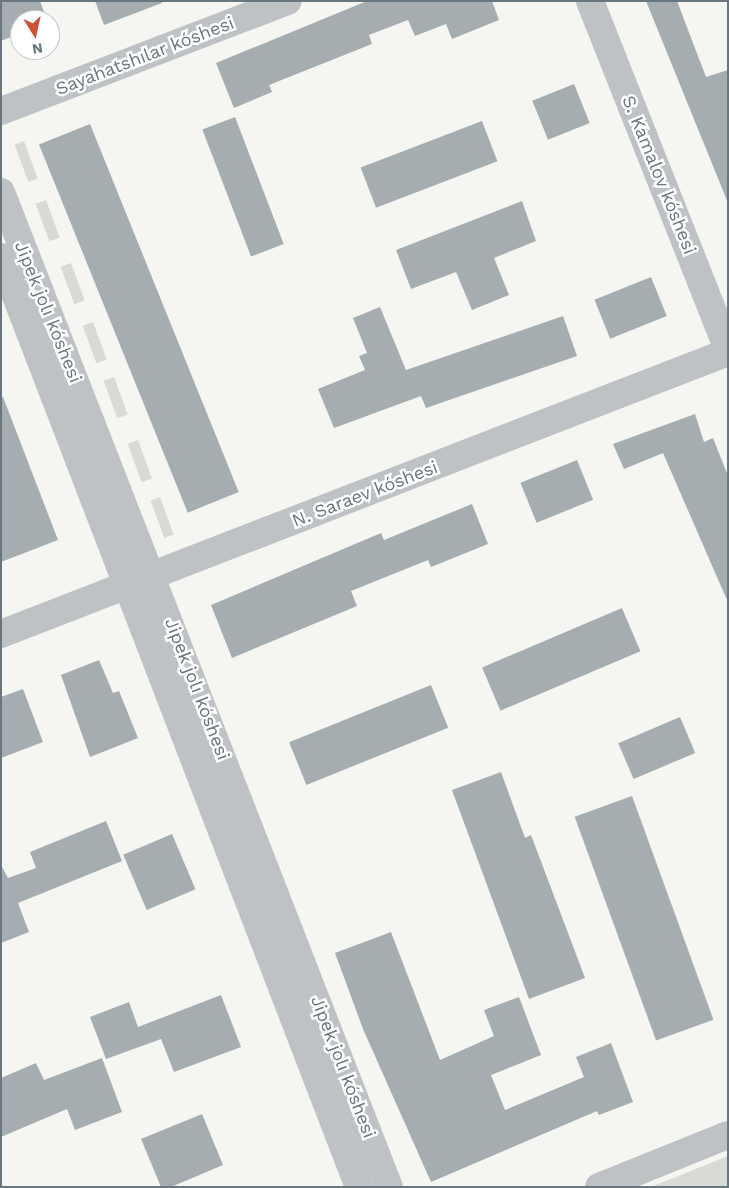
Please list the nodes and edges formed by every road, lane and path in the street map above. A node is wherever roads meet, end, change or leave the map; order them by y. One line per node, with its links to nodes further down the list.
1 (288, 1): 3 (street, Sayahatshılar kóshesi)
2 (590, 1): 6 (street, S. Kamalov kóshesi)
3 (1, 111)
4 (1, 192): 7 (street, Jipek jolı kóshesi)
5 (1, 257): 7 (street, Jipek jolı kóshesi)
6 (728, 350): 7 (street, N. Saraev kóshesi)
7 (141, 580): 8 (street, N. Saraev kóshesi); 10 (street, Jipek jolı kóshesi); 11 (street, Jipek jolı kóshesi)
8 (1, 634)
9 (728, 1135): 12 (street)
10 (359, 1187)
11 (389, 1187)
12 (599, 1187)

